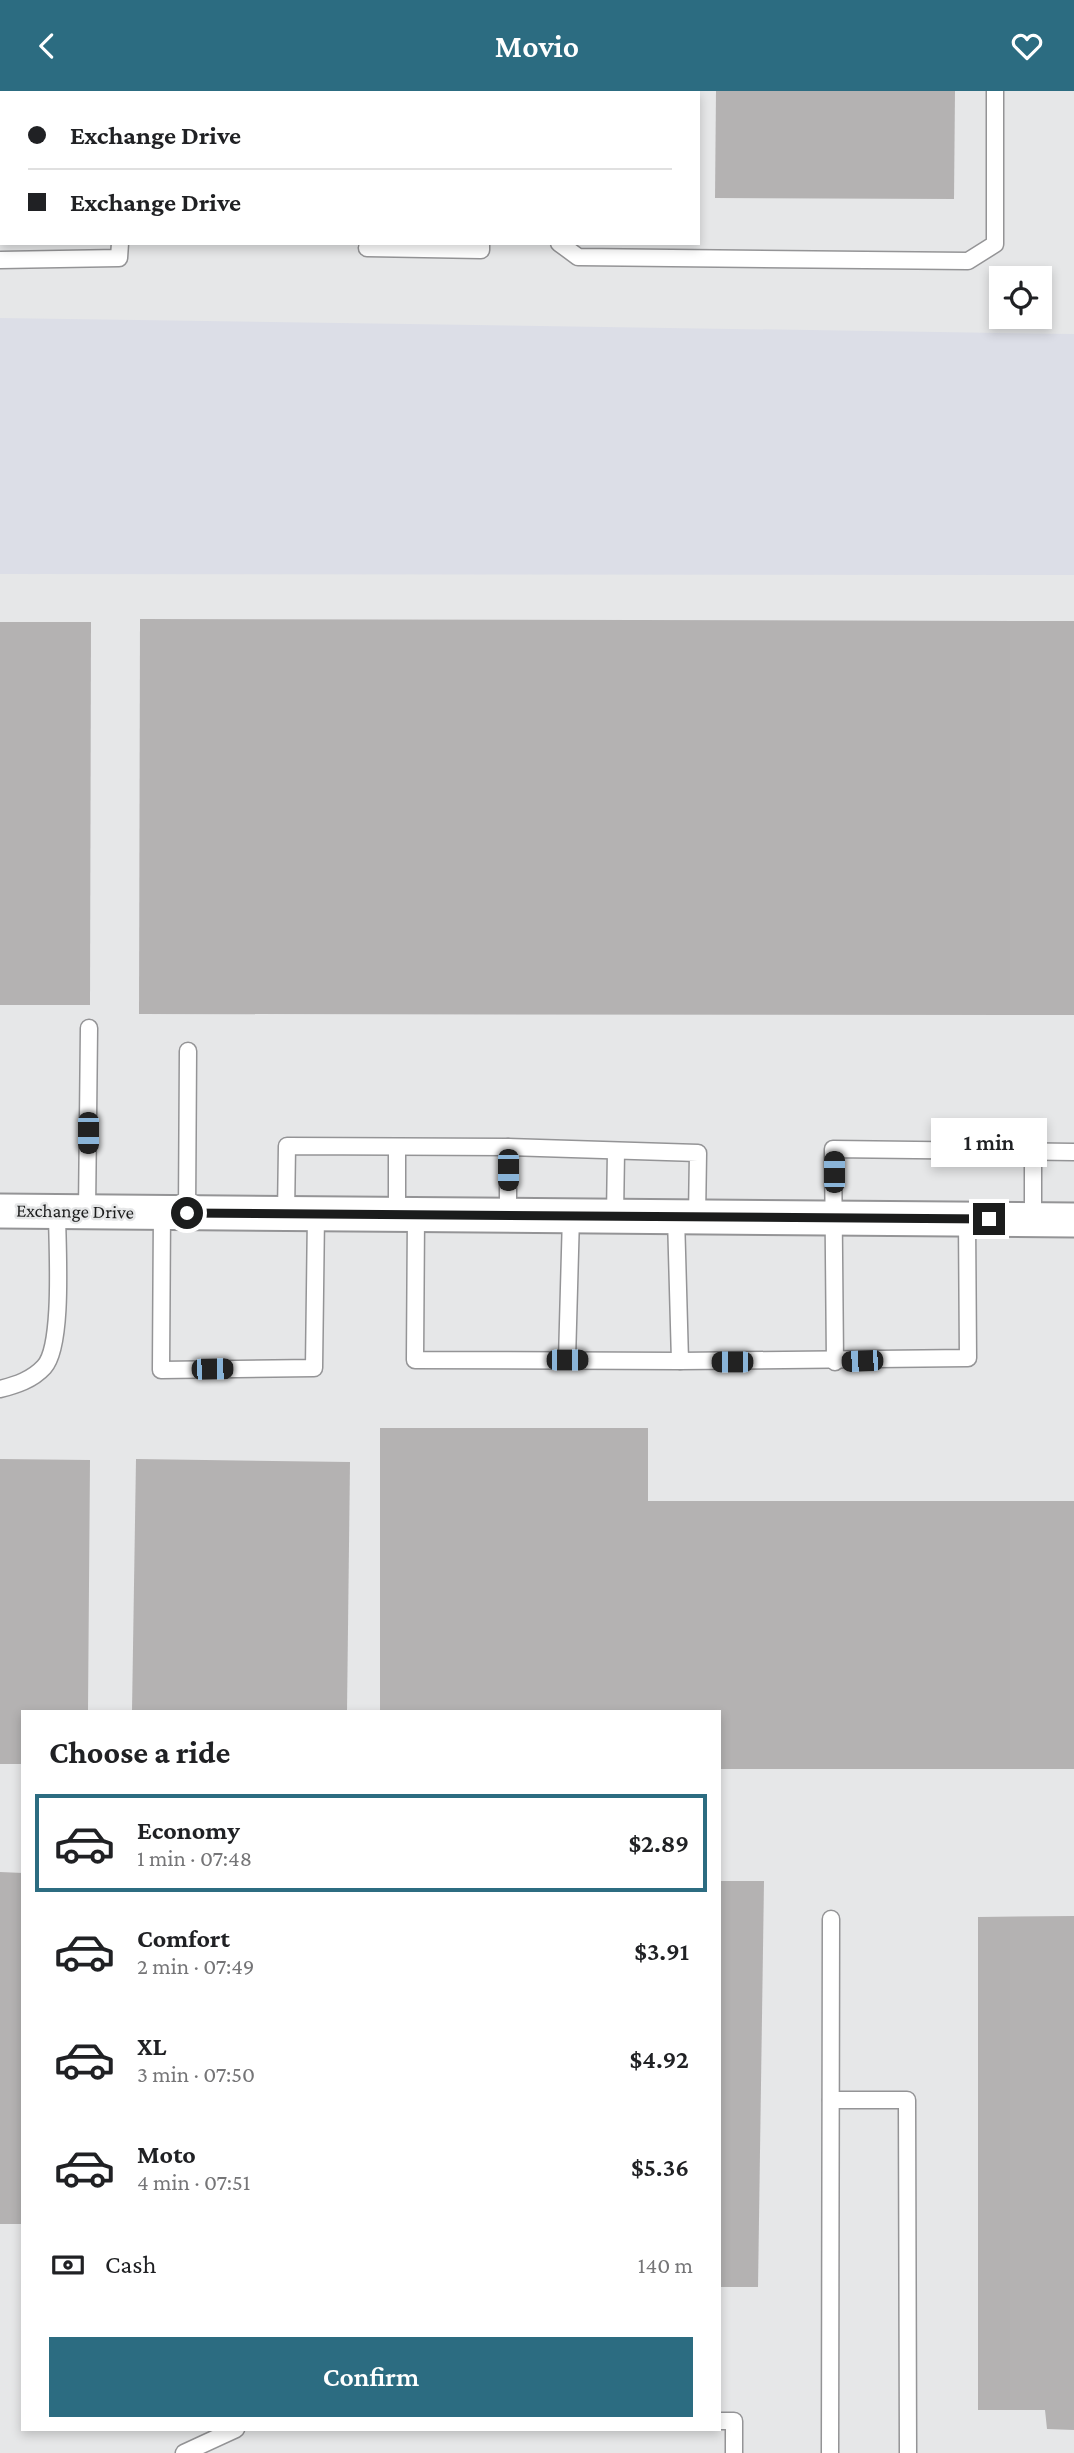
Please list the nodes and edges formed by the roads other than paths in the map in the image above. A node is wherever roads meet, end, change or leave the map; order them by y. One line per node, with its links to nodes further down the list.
1 (995, 91): 4 (lane)
2 (120, 245): 6 (lane)
3 (481, 245): 5 (lane)
4 (562, 245)
5 (367, 248)
6 (0, 260)
7 (89, 1028): 15 (lane)
8 (188, 1051): 16 (lane)
9 (397, 1147): 10 (lane); 17 (lane); 18 (lane)
10 (508, 1147): 11 (lane); 19 (lane)
11 (616, 1151): 21 (lane); 22 (lane)
12 (1033, 1151): 13 (lane); 23 (lane); 25 (lane)
13 (1074, 1152)
14 (0, 1210): 15 (street, Exchange Drive)
15 (72, 1212): 16 (street, Exchange Drive); 30 (lane)
16 (174, 1213): 17 (street, Exchange Drive); 17 (lane)
17 (301, 1214): 18 (street, Exchange Drive)
18 (407, 1215): 19 (street, Exchange Drive); 27 (lane)
19 (508, 1216): 20 (street, Exchange Drive)
20 (571, 1216): 21 (street, Exchange Drive); 27 (lane)
21 (615, 1216): 22 (street, Exchange Drive)
22 (686, 1217): 23 (street, Exchange Drive); 28 (lane)
23 (834, 1218): 24 (street, Exchange Drive); 29 (lane)
24 (967, 1219): 25 (street, Exchange Drive); 29 (lane)
25 (1033, 1219): 26 (street, Exchange Drive)
26 (1074, 1220)
27 (567, 1360): 28 (lane)
28 (680, 1361): 29 (lane)
29 (835, 1362)
30 (0, 1389)
31 (831, 1919): 32 (lane)
32 (831, 2100): 37 (lane); 38 (lane)
33 (721, 2421): 36 (lane)
34 (232, 2431): 35 (lane)
35 (184, 2453)
36 (734, 2453)
37 (830, 2453)
38 (908, 2453)

